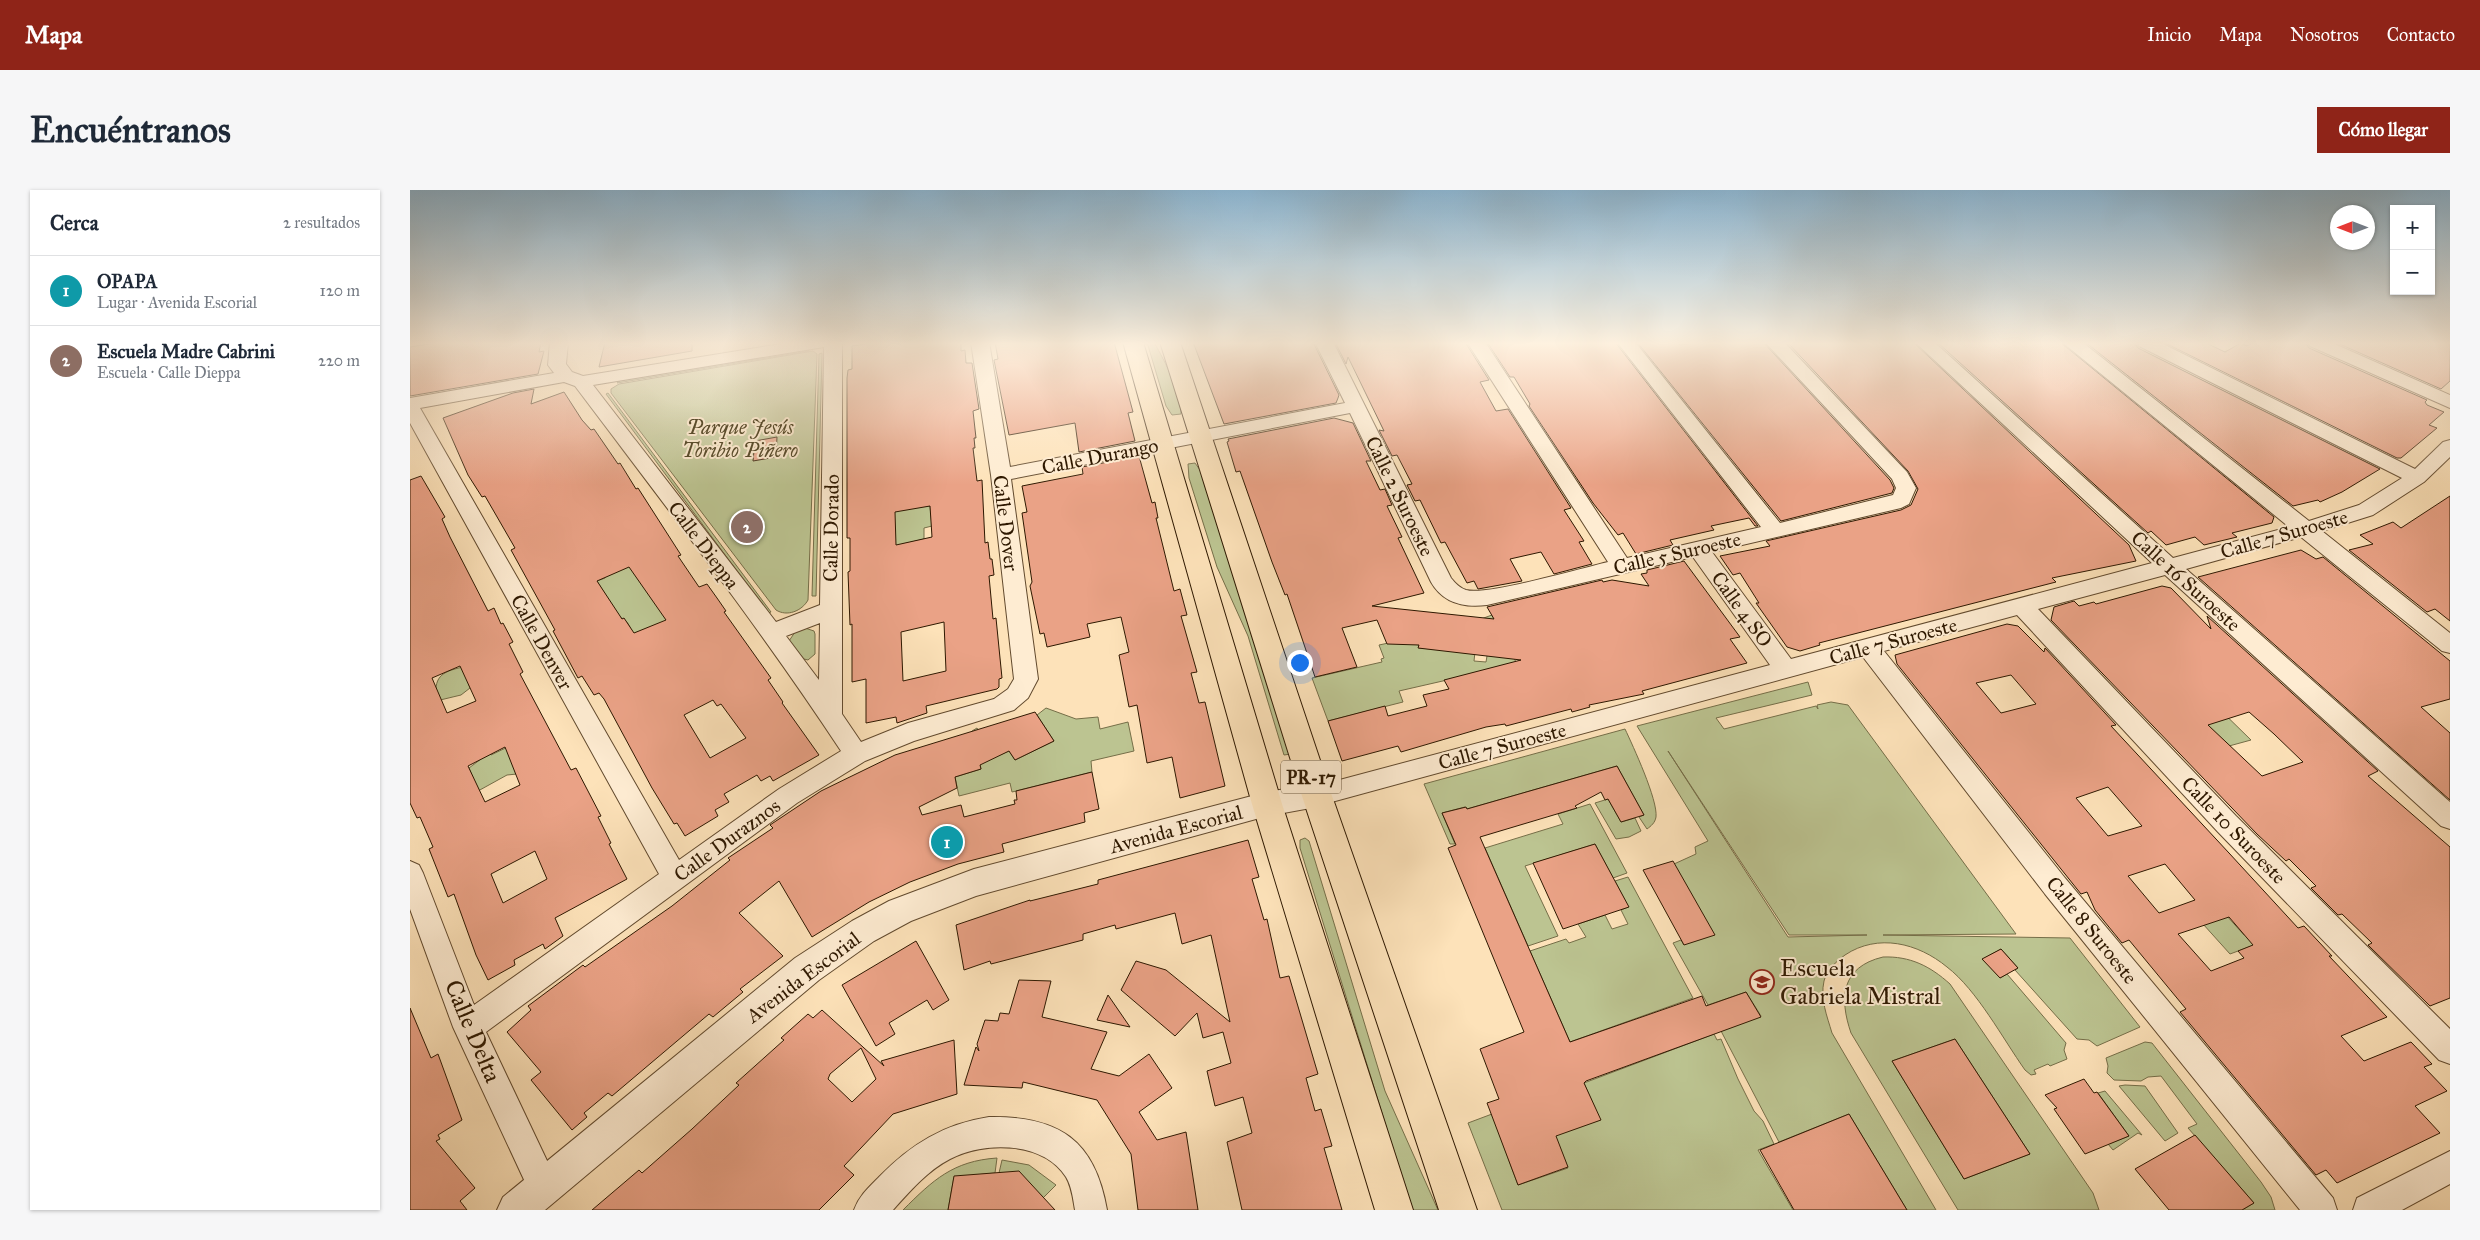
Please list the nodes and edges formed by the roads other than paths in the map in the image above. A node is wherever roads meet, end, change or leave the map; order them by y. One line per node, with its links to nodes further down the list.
1 (507, 390): 16 (street)
2 (582, 390): 31 (street, Calle Dieppa)
3 (832, 390): 30 (street, Calle Dorado)
4 (988, 390): 21 (street, Calle Dover)
5 (1147, 390): 19 (main road, PR-17)
6 (1185, 390): 18 (main road, PR-17)
7 (1348, 390): 17 (street, Calle 2 Suroeste)
8 (1507, 390): 26 (street)
9 (1664, 390): 23 (street)
10 (1819, 390): 23 (street, Calle 5 Suroeste)
11 (1976, 390): 27 (street, Calle 16 Suroeste)
12 (2131, 390): 24 (street)
13 (2240, 390): 22 (street)
14 (2422, 390): 15 (street)
15 (2450, 402)
16 (410, 405): 42 (street, Calle Denver)
17 (1356, 406): 18 (street, Calle Durango); 28 (street, Calle 2 Suroeste)
18 (1200, 436): 19 (street, Calle Durango); 38 (main road, PR-17)
19 (1162, 443): 21 (street, Calle Durango); 39 (main road, PR-17)
20 (2450, 446): 22 (street, Calle 7 Suroeste)
21 (1001, 475): 35 (street, Calle Dover)
22 (2417, 478): 24 (street, Calle 7 Suroeste)
23 (1774, 529): 25 (street, Calle 5 Suroeste)
24 (2306, 529): 27 (street, Calle 7 Suroeste); 32 (street)
25 (1698, 548): 26 (street, Calle 5 Suroeste); 34 (street, Calle 4 SO)
26 (1621, 566): 28 (street, Calle 5 Suroeste)
27 (2170, 567): 29 (street, Calle 7 Suroeste); 40 (street, Calle 16 Suroeste)
28 (1453, 594)
29 (2022, 606): 33 (street, Calle 7 Suroeste); 44 (street, Calle 10 Suroeste)
30 (830, 610): 31 (street); 36 (street, Calle Dorado)
31 (770, 633): 36 (street, Calle Dieppa)
32 (2449, 642)
33 (1868, 647): 34 (street, Calle 7 Suroeste); 52 (street, Calle 8 Suroeste)
34 (1786, 670): 38 (street, Calle 7 Suroeste)
35 (1012, 701): 37 (street, Calle Duraznos)
36 (830, 714): 37 (street, Calle Dieppa)
37 (856, 754): 42 (street, Calle Duraznos)
38 (1317, 796): 39 (street, Avenida Escorial); 51 (main road, PR-17)
39 (1267, 804): 46 (street, Avenida Escorial); 50 (main road, PR-17)
40 (2450, 818)
41 (410, 872): 43 (street, Calle Delta)
42 (675, 877): 43 (street, Calle Duraznos)
43 (468, 1027): 46 (street, Calle Delta)
44 (2450, 1050)
45 (2450, 1167): 53 (street)
46 (543, 1186): 47 (street, Avenida Escorial)
47 (516, 1210)
48 (870, 1210): 49 (street)
49 (1091, 1210)
50 (1394, 1210)
51 (1458, 1210)
52 (2321, 1210)
53 (2369, 1210)

